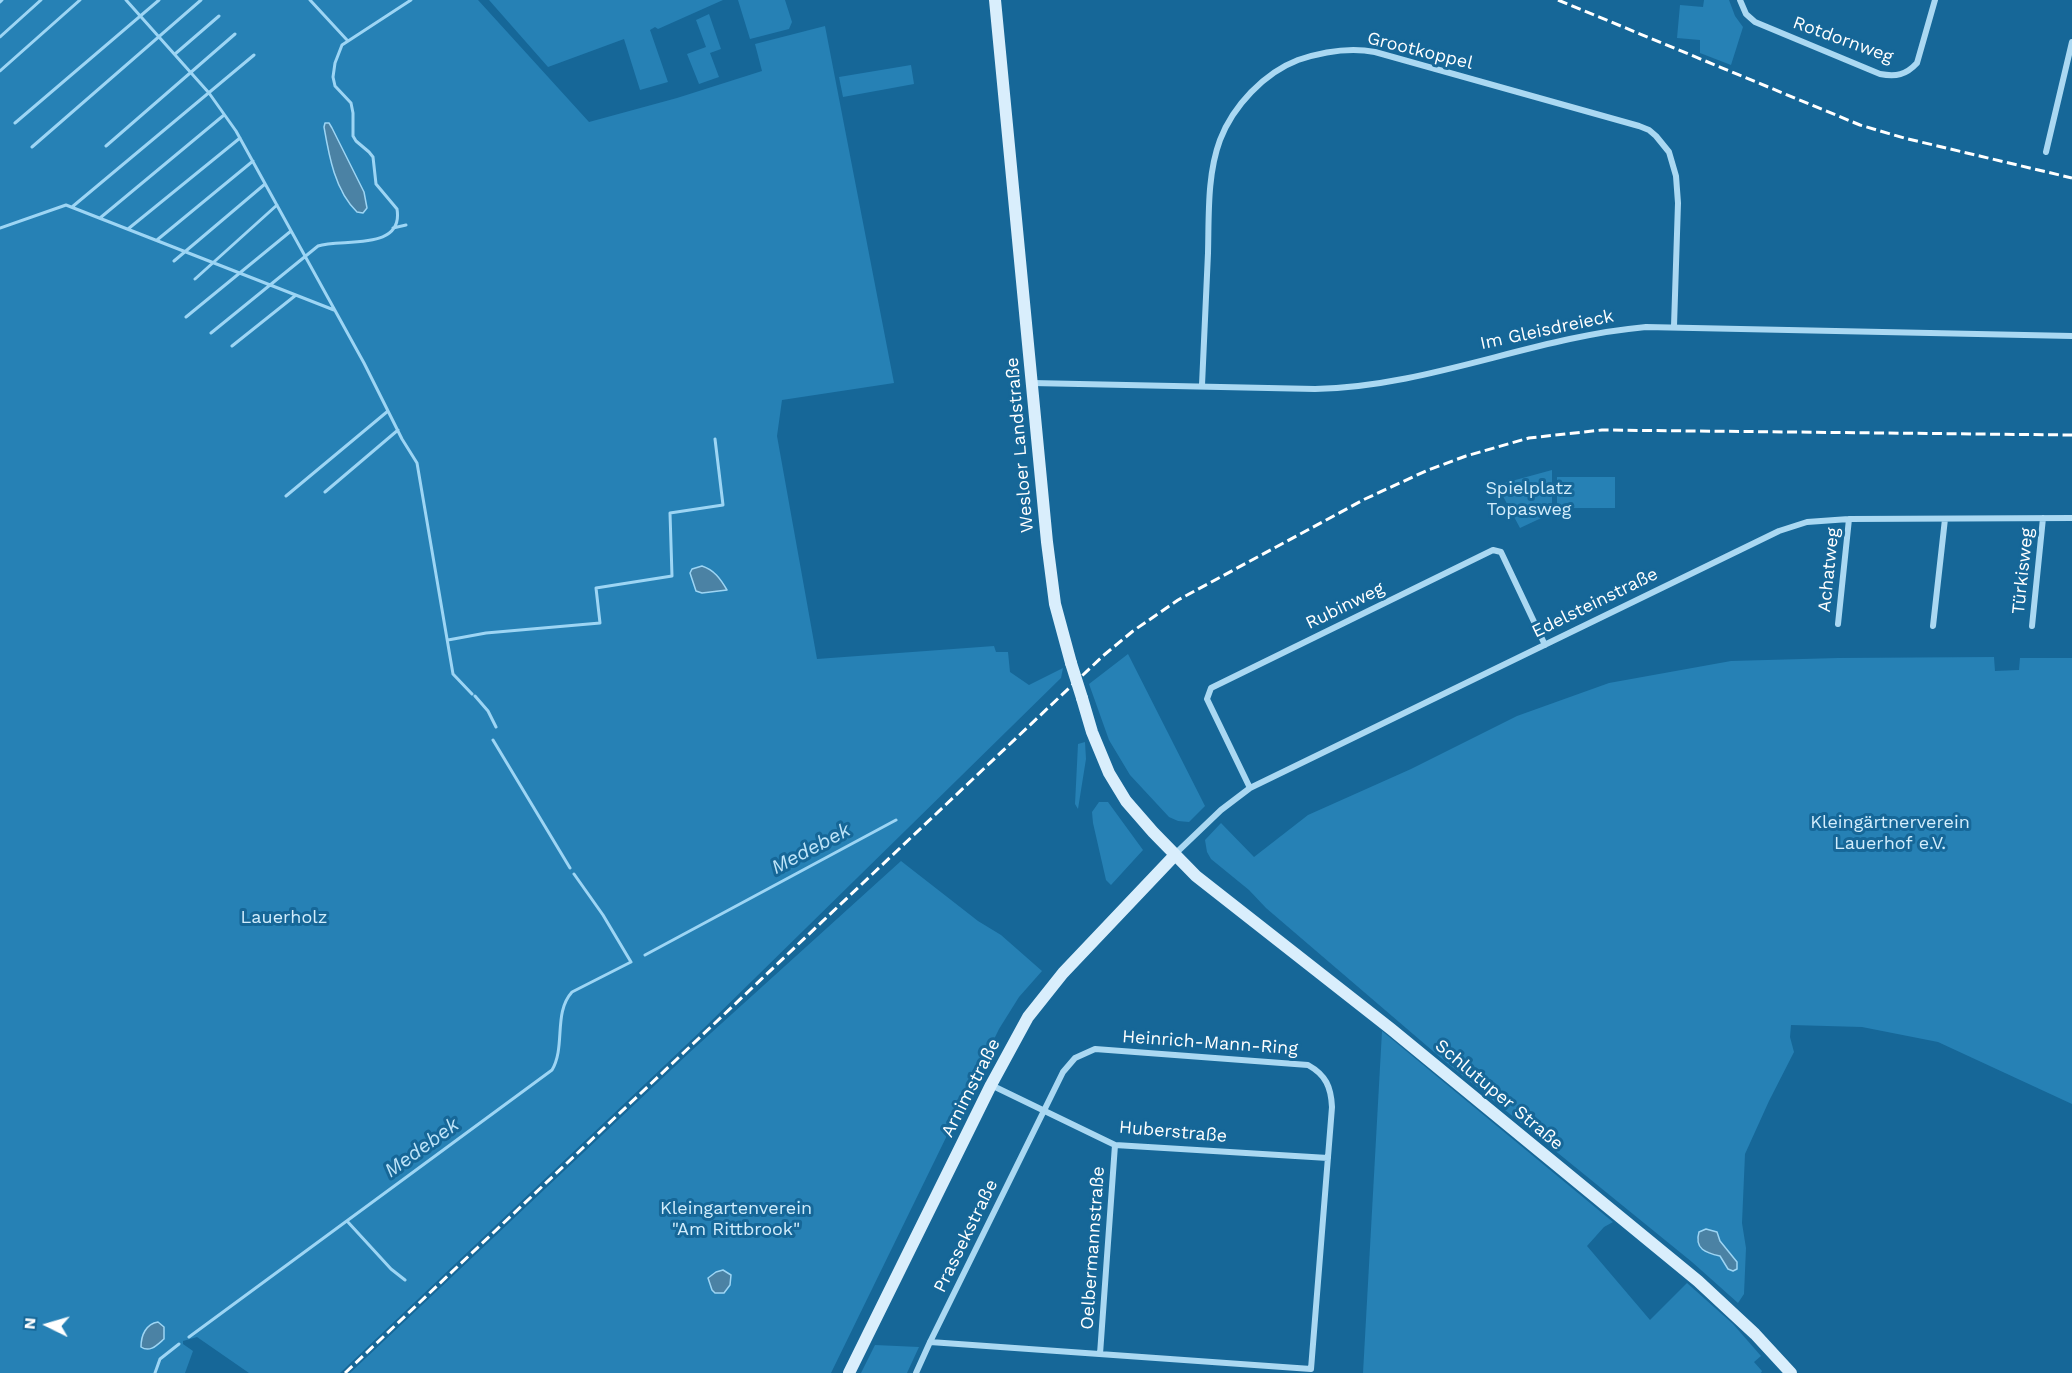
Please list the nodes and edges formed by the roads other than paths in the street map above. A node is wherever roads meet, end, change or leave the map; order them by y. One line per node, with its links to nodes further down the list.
1 (995, 0): 8 (main road, Wesloer Landstraße)
2 (1740, 0): 3 (street, Rotdornweg)
3 (1935, 0)
4 (2072, 42): 5 (street)
5 (2046, 152)
6 (1674, 326): 7 (street, Im Gleisdreieck); 9 (street, Im Gleisdreieck); 9 (street, Grootkoppel)
7 (2072, 336)
8 (1031, 382): 9 (street, Im Gleisdreieck); 19 (main road, Wesloer Landstraße, bridge)
9 (1202, 386)
10 (2043, 518): 11 (street, Edelsteinstraße); 13 (street, Edelsteinstraße); 16 (street, Türkisweg)
11 (2072, 518)
12 (1849, 519): 13 (street, Edelsteinstraße); 14 (street, Achatweg); 17 (street, Edelsteinstraße)
13 (1945, 519): 15 (street)
14 (1838, 624)
15 (1934, 626)
16 (2032, 626)
17 (1545, 645): 18 (street, Edelsteinstraße); 18 (street, Rubinweg)
18 (1250, 788): 19 (street, Edelsteinstraße)
19 (1175, 855): 20 (main road, Arnimstraße); 29 (main road, Schlutuper Straße)
20 (991, 1085): 21 (street, Huberstraße); 27 (main road, Arnimstraße)
21 (1043, 1112): 22 (street, Huberstraße); 23 (street, Heinrich-Mann-Ring); 24 (street, Prassekstraße)
22 (1115, 1145): 23 (street, Huberstraße); 25 (street, Oelbermannstraße)
23 (1328, 1158): 26 (street, Heinrich-Mann-Ring)
24 (930, 1342): 25 (street, Heinrich-Mann-Ring); 28 (street, Prassekstraße)
25 (1100, 1354): 26 (street, Heinrich-Mann-Ring)
26 (1311, 1371)
27 (849, 1373)
28 (916, 1373)
29 (1791, 1373)

